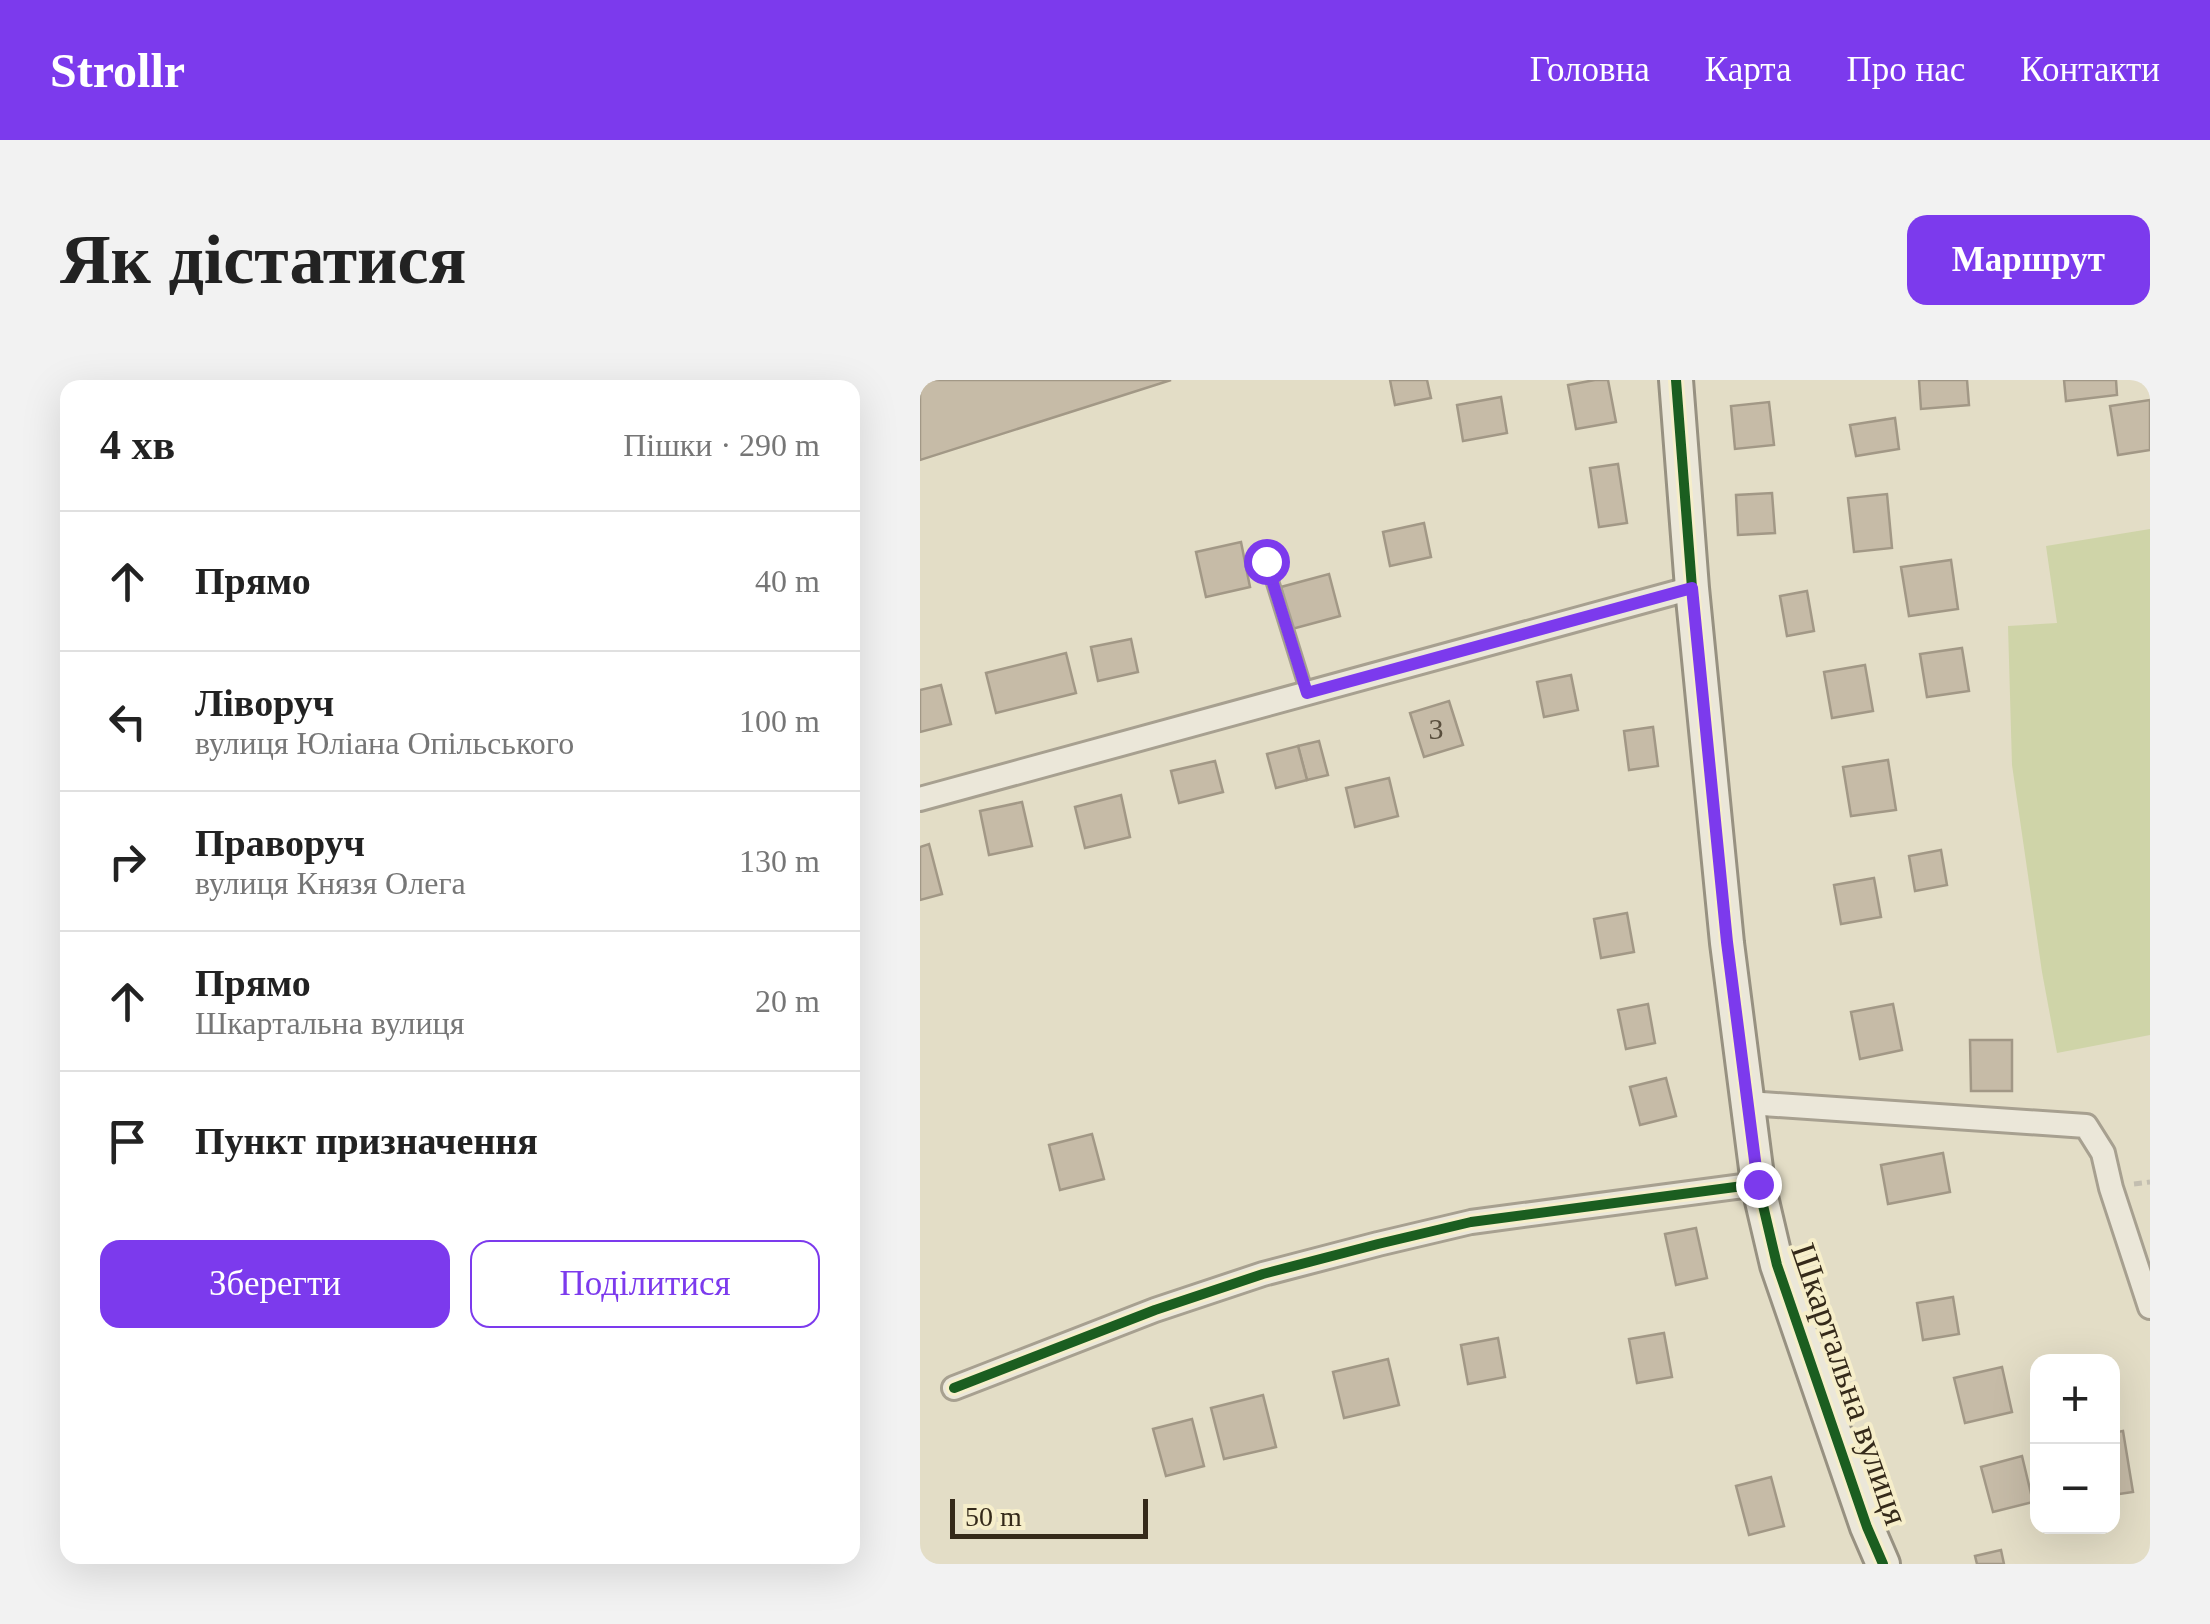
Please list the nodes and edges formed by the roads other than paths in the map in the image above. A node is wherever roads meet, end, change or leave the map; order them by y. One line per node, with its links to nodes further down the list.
1 (1676, 380): 3 (street, Шкартальна вулиця)
2 (1266, 561): 4 (lane)
3 (1692, 588): 4 (street); 6 (street, Шкартальна вулиця)
4 (1307, 693): 5 (street)
5 (920, 799)
6 (1748, 1104): 7 (street, Шкартальна вулиця); 8 (street)
7 (1758, 1184): 9 (street); 10 (street, Шкартальна вулиця)
8 (2150, 1307)
9 (954, 1388)
10 (1883, 1564)

